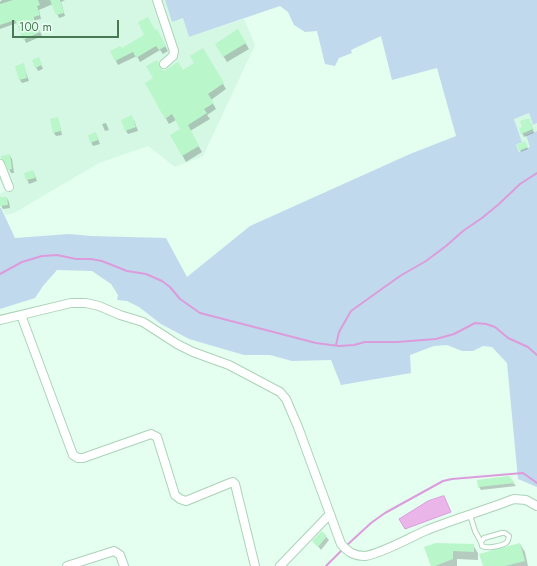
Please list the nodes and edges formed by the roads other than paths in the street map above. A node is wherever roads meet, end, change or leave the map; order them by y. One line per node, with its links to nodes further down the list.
1 (157, 0): 2 (street)
2 (164, 64)
3 (0, 164): 4 (street)
4 (9, 187)
5 (21, 315): 6 (street); 8 (street); 15 (street)
6 (0, 320)
7 (537, 506): 9 (street)
8 (330, 514): 9 (street); 16 (street)
9 (470, 515): 10 (lane)
10 (479, 536): 11 (lane); 12 (lane)
11 (485, 537): 12 (lane); 12 (lane)
12 (481, 544)
13 (67, 566): 14 (street)
14 (124, 566)
15 (256, 566)
16 (280, 566)

